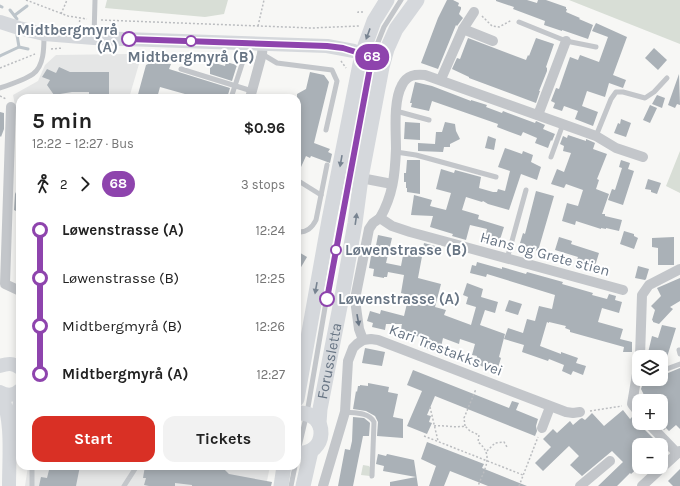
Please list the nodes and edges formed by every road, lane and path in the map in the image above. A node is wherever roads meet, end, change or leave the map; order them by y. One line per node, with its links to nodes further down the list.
1 (26, 0): 11 (path)
2 (67, 0): 11 (path)
3 (95, 0): 13 (lane)
4 (264, 0): 16 (path)
5 (387, 0): 28 (main road, Forussletta, one-way to 28)
6 (401, 0): 28 (lane)
7 (417, 0): 28 (main road, Forussletta)
8 (365, 12): 10 (path)
9 (474, 12): 15 (path); 19 (street)
10 (358, 13)
11 (61, 14): 12 (path)
12 (80, 18): 13 (path); 18 (path)
13 (94, 20): 16 (path); 21 (lane)
14 (0, 22): 20 (street)
15 (519, 22): 23 (lane)
16 (258, 26): 17 (path)
17 (361, 26)
18 (79, 29)
19 (463, 29): 22 (street); 35 (street)
20 (44, 34): 21 (street); 27 (lane)
21 (94, 38): 26 (street)
22 (493, 41)
23 (566, 41): 24 (lane); 42 (street)
24 (596, 47)
25 (64, 48): 27 (path)
26 (262, 49): 28 (street); 39 (street); 45 (lane)
27 (44, 50): 31 (path); 37 (lane)
28 (373, 57): 52 (main road, Forussletta); 69 (main road, Forussletta, one-way to 69); 78 (lane)
29 (340, 60): 33 (path)
30 (243, 61): 36 (lane)
31 (0, 68)
32 (181, 70): 36 (lane)
33 (348, 71)
34 (666, 78): 46 (lane)
35 (441, 80): 41 (street); 42 (street)
36 (235, 87): 38 (lane); 39 (lane)
37 (0, 88)
38 (233, 94)
39 (251, 94)
40 (11, 107): 61 (street)
41 (396, 110): 43 (lane); 47 (street)
42 (538, 115): 44 (street)
43 (429, 120)
44 (563, 124): 46 (street); 48 (lane)
45 (326, 130)
46 (596, 136): 49 (street)
47 (396, 152): 51 (lane); 54 (street)
48 (551, 157)
49 (643, 157)
50 (327, 165): 56 (lane)
51 (496, 176)
52 (361, 178): 54 (street); 80 (main road, Forussletta, one-way to 52)
53 (301, 182): 56 (lane)
54 (392, 184): 57 (street)
55 (526, 190): 59 (lane)
56 (321, 195): 58 (lane)
57 (380, 218): 59 (street, Hans og Grete stien); 63 (street, one-way to 63)
58 (301, 231)
59 (507, 259): 62 (street, Hans og Grete stien)
60 (680, 269): 64 (street)
61 (16, 289)
62 (623, 290)
63 (363, 340): 70 (street, Kari Trestakks vei); 76 (street)
64 (640, 350)
65 (680, 364): 68 (lane)
66 (0, 366): 67 (street)
67 (16, 366)
68 (668, 369)
69 (301, 376)
70 (480, 379): 75 (street, Kari Trestakks vei); 82 (path)
71 (0, 393): 72 (street); 91 (street)
72 (16, 393)
73 (632, 404): 77 (path)
74 (430, 407): 81 (path)
75 (550, 407): 77 (street, Kari Trestakks vei); 83 (street)
76 (345, 412): 101 (lane); 108 (street)
77 (580, 412)
78 (302, 413): 80 (main road); 85 (lane)
79 (16, 423): 91 (street)
80 (319, 423): 92 (main road, Forussletta)
81 (434, 426): 82 (path); 87 (path)
82 (465, 426): 89 (path)
83 (542, 428): 100 (path)
84 (655, 430): 90 (street)
85 (301, 434)
86 (424, 436): 87 (path)
87 (438, 441): 93 (path)
88 (506, 447): 89 (path)
89 (487, 451): 93 (path)
90 (678, 452): 112 (street)
91 (10, 454): 102 (street)
92 (301, 455)
93 (488, 461): 100 (path); 109 (path)
94 (610, 461): 111 (street)
95 (301, 466): 107 (main road)
96 (32, 470): 103 (lane)
97 (135, 470): 104 (lane)
98 (283, 470): 105 (main road)
99 (296, 470): 106 (lane)
100 (523, 475): 110 (path)
101 (372, 476)
102 (9, 486)
103 (32, 486)
104 (124, 486)
105 (281, 486)
106 (291, 486)
107 (303, 486)
108 (323, 486)
109 (478, 486)
110 (519, 486)
111 (580, 486)
112 (642, 486)

